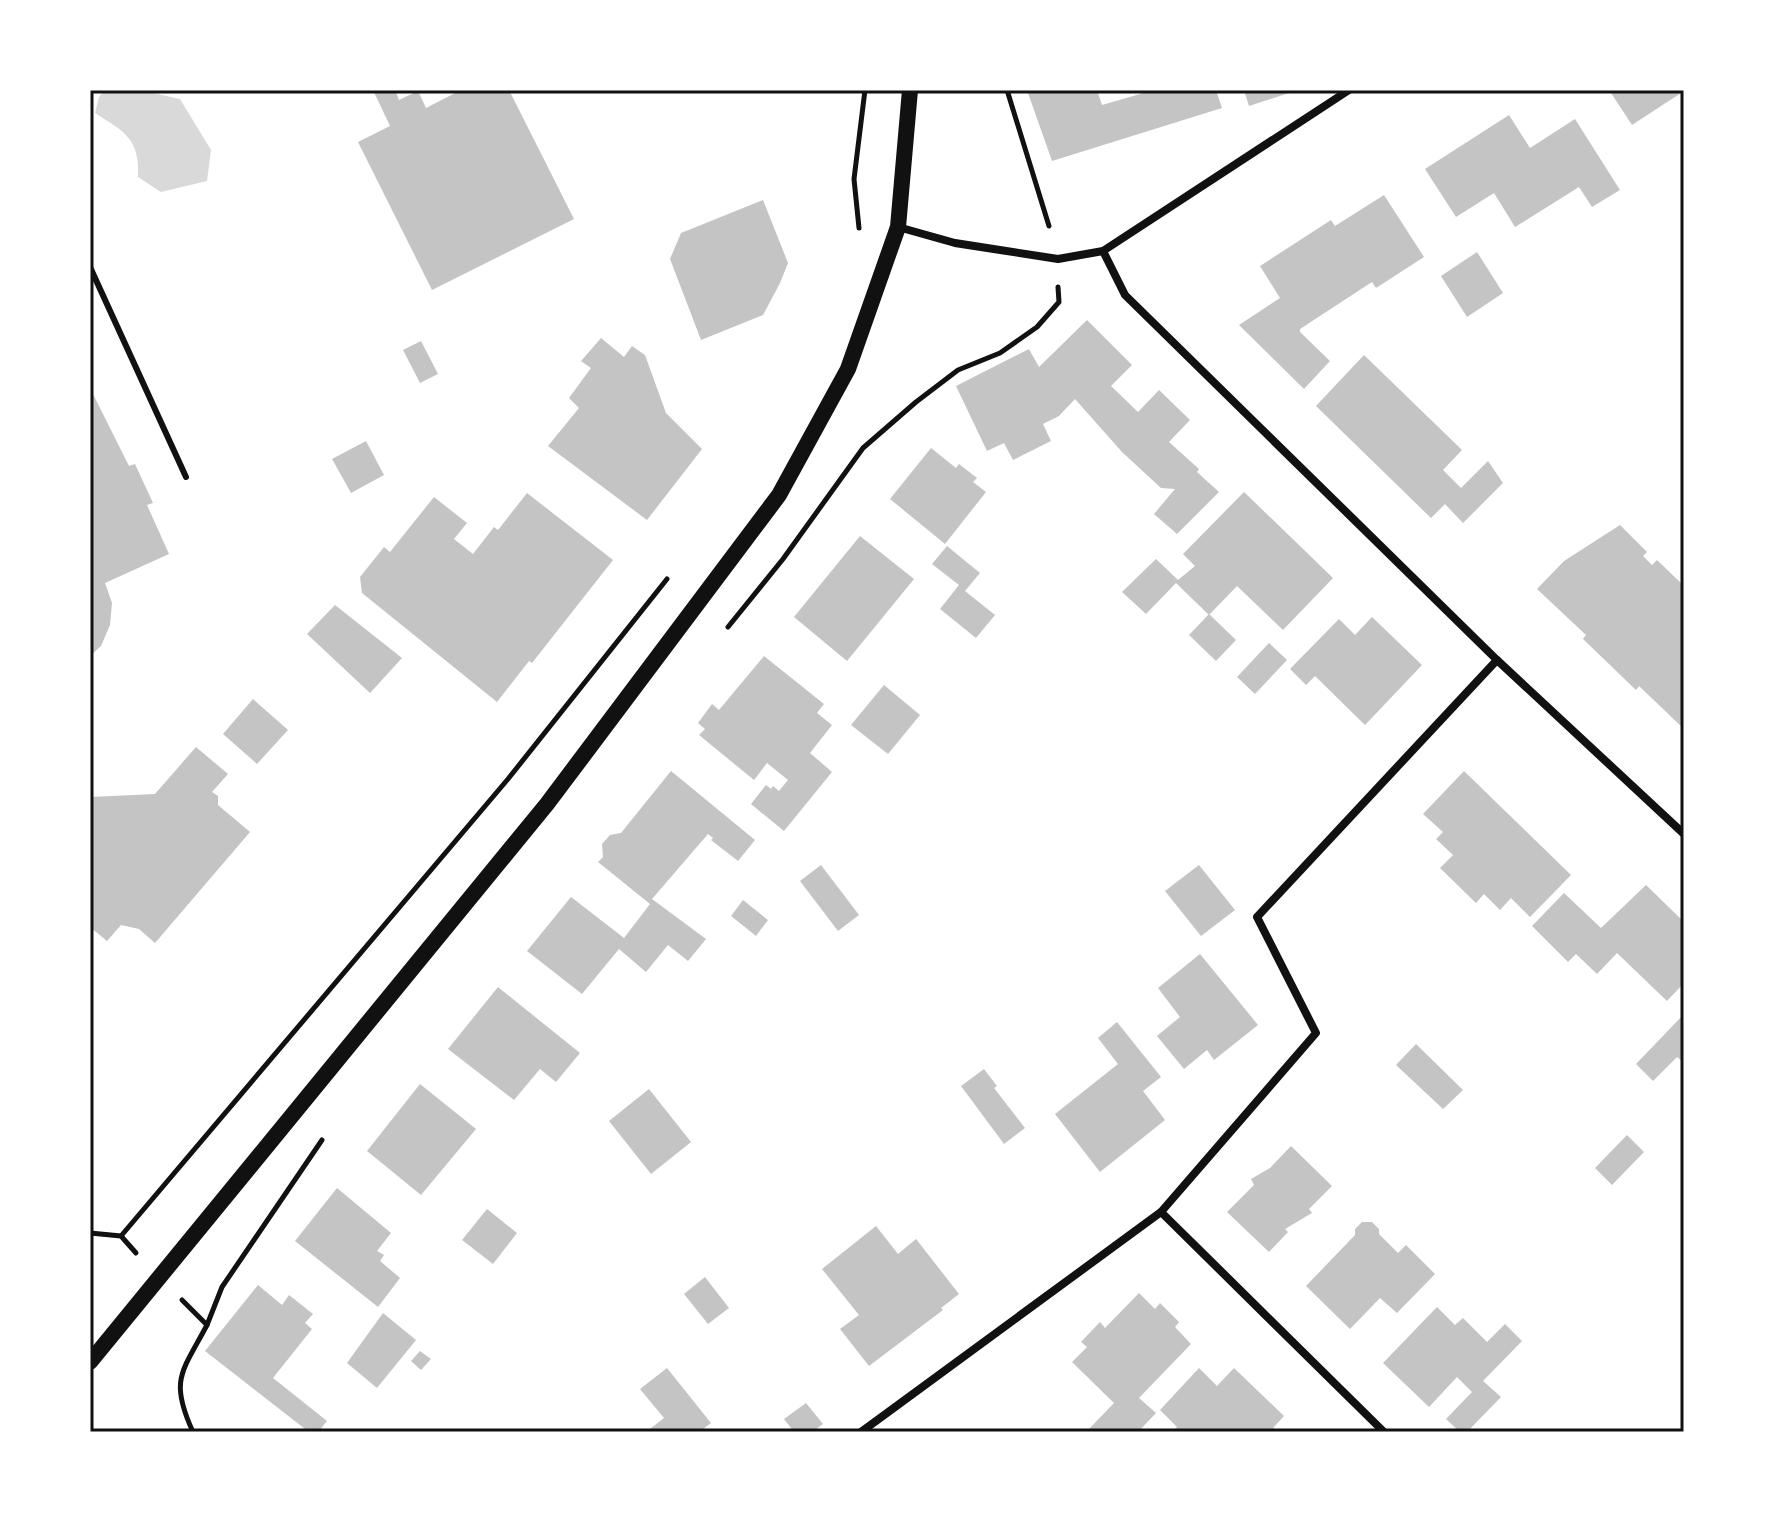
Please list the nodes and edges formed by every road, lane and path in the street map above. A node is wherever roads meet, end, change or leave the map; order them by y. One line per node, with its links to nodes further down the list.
1 (865, 90): 5 (path)
2 (910, 90): 4 (main road)
3 (1349, 90): 6 (street)
4 (898, 227): 6 (street); 15 (main road)
5 (859, 231)
6 (1103, 251): 10 (street)
7 (90, 267): 8 (lane)
8 (186, 477)
9 (672, 574): 14 (path)
10 (1497, 660): 11 (street); 12 (street)
11 (1684, 834)
12 (1161, 1212): 18 (street); 19 (street)
13 (90, 1233): 14 (path)
14 (121, 1236): 15 (path)
15 (158, 1277): 16 (main road); 17 (path)
16 (90, 1362)
17 (193, 1432)
18 (861, 1432)
19 (1384, 1432)

